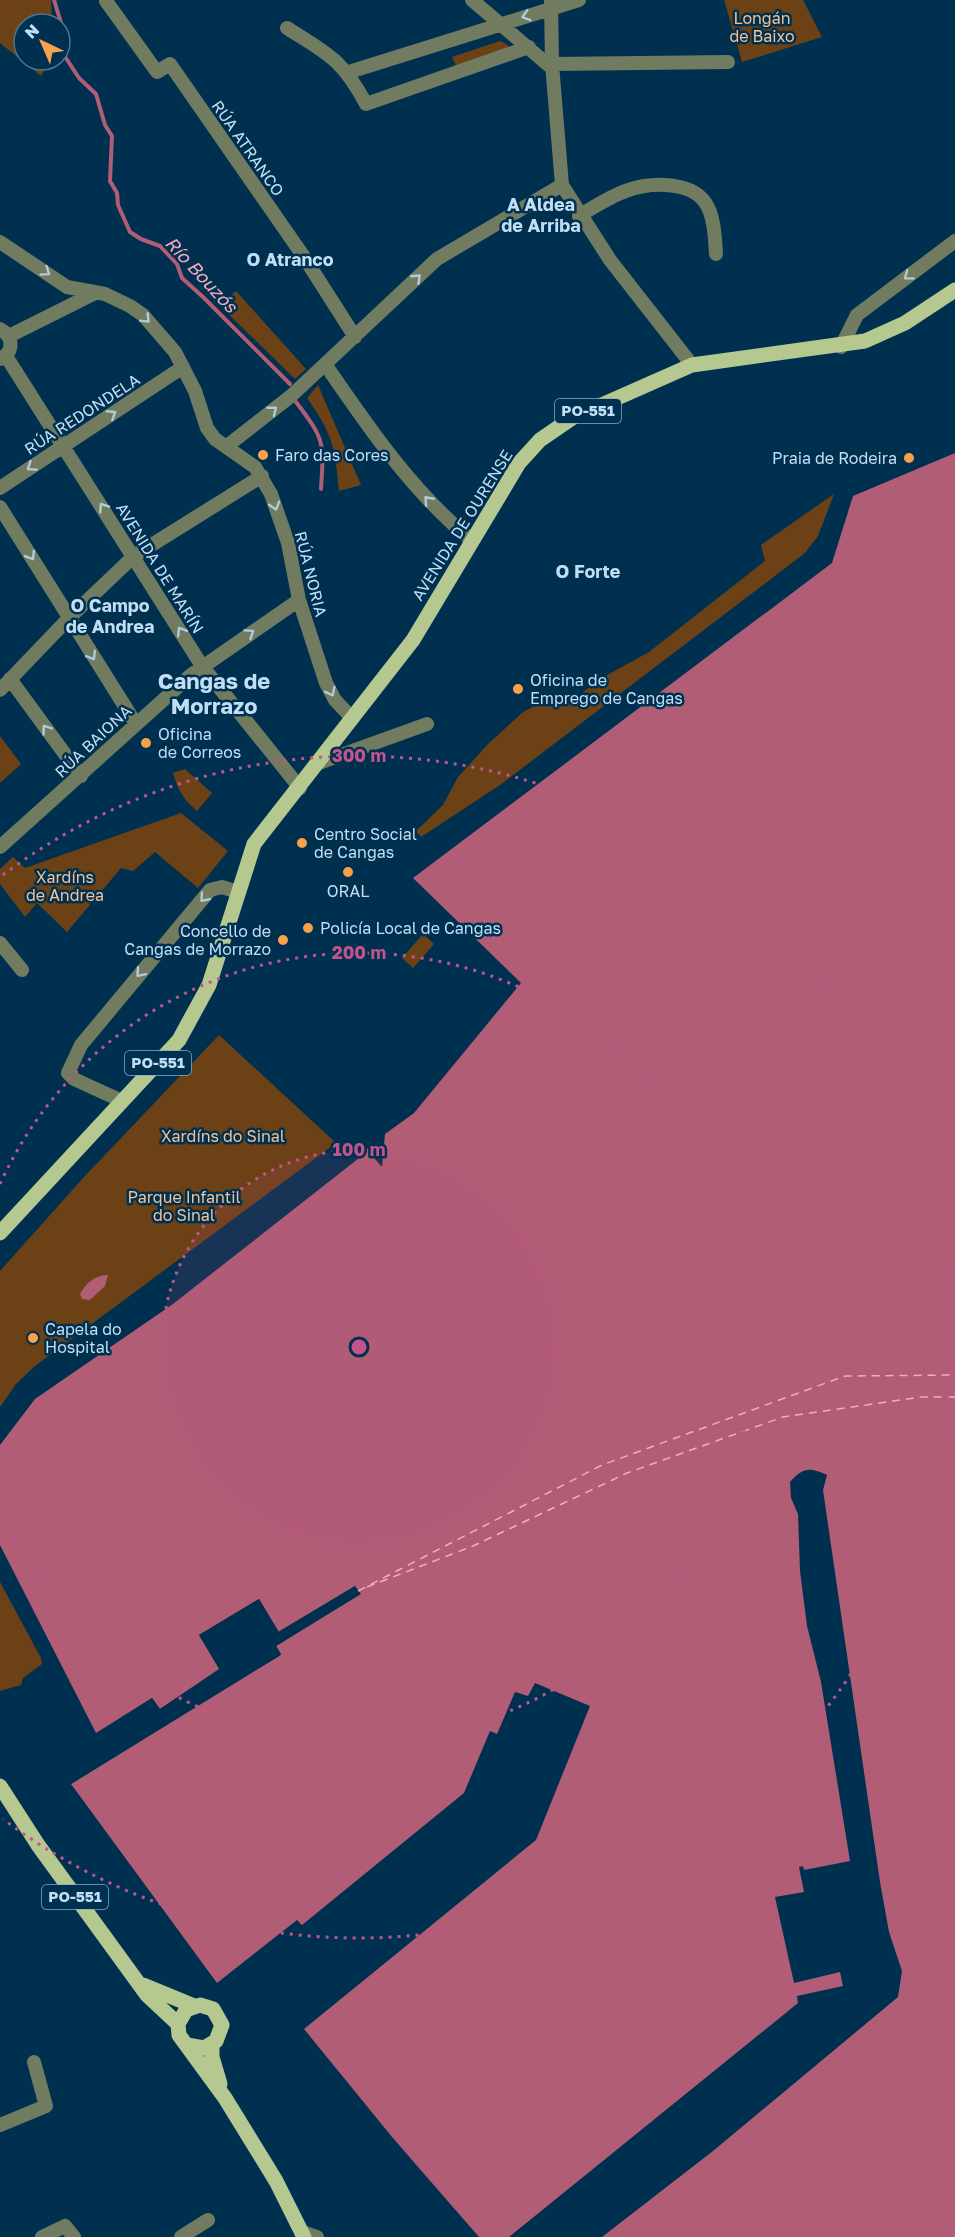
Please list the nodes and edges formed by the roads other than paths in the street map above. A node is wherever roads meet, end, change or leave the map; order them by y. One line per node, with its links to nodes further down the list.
1 (472, 0): 5 (street)
2 (579, 0): 4 (street)
3 (106, 1): 19 (street, RÚA ATRANCO)
4 (551, 4): 5 (street, one-way to 5); 9 (street)
5 (501, 24): 7 (street); 10 (street)
6 (287, 28): 10 (street)
7 (529, 47): 9 (street); 10 (street)
8 (728, 62): 9 (street)
9 (553, 66): 11 (street)
10 (349, 72)
11 (562, 185): 12 (street); 19 (street, one-way to 11)
12 (579, 216): 15 (street); 23 (street)
13 (955, 241): 20 (street, one-way to 20)
14 (0, 242): 17 (street, RÚA NORIA, one-way to 17)
15 (716, 254)
16 (955, 290): 20 (main road, AVENIDA DE OURENSE / PO-551)
17 (95, 293): 18 (street); 24 (street, RÚA NORIA, one-way to 24)
18 (5, 333): 21 (street)
19 (355, 338): 22 (street)
20 (842, 347): 23 (main road, AVENIDA DE OURENSE / PO-551)
21 (3, 358): 25 (street, AVENIDA DE MARÍN)
22 (325, 364): 26 (street, one-way to 22); 30 (street, one-way to 22)
23 (692, 365): 30 (main road, AVENIDA DE OURENSE / PO-551)
24 (183, 367): 25 (street, RÚA REDONDELA, one-way to 24); 26 (street, RÚA NORIA)
25 (62, 446): 28 (street, RÚA REDONDELA, one-way to 28); 31 (street, AVENIDA DE MARÍN, one-way to 25)
26 (227, 446): 27 (street, RÚA NORIA)
27 (262, 476): 31 (street); 32 (street, RÚA NORIA, one-way to 32)
28 (0, 488)
29 (0, 507): 33 (street, one-way to 33)
30 (471, 540): 37 (main road, AVENIDA DE OURENSE / PO-551)
31 (134, 556): 33 (street); 34 (street, AVENIDA DE MARÍN, one-way to 31)
32 (298, 600): 34 (street, RÚA BAIONA, one-way to 32); 37 (street, RÚA NORIA, one-way to 37)
33 (69, 618): 35 (street); 38 (street, one-way to 38)
34 (202, 666): 38 (street, RÚA BAIONA); 42 (street, AVENIDA DE MARÍN)
35 (10, 679): 36 (street); 41 (street, one-way to 35)
36 (0, 690)
37 (352, 718): 40 (main road, AVENIDA DE OURENSE / PO-551)
38 (136, 724): 41 (street, RÚA BAIONA)
39 (427, 724): 40 (street)
40 (320, 763): 42 (main road, AVENIDA DE OURENSE / PO-551)
41 (81, 776): 43 (street, RÚA BAIONA)
42 (300, 788): 44 (main road, PO-551)
43 (0, 847)
44 (238, 892): 47 (main road, PO-551); 47 (street, one-way to 47)
45 (0, 943): 46 (street)
46 (22, 970)
47 (122, 1101): 48 (main road, PO-551)
48 (0, 1233)
49 (1, 1788): 50 (main road, PO-551)
50 (140, 1984): 51 (main road, PO-551); 52 (main road, PO-551)
51 (194, 2006): 52 (main road); 54 (main road, PO-551)
52 (178, 2024): 53 (main road, PO-551)
53 (187, 2045): 54 (main road); 56 (main road, PO-551)
54 (212, 2045): 56 (main road, PO-551)
55 (34, 2062): 57 (street)
56 (225, 2098): 59 (main road, PO-551)
57 (0, 2125)
58 (208, 2220): 62 (street)
59 (308, 2235)
60 (42, 2237): 61 (street)
61 (74, 2237)
62 (181, 2237)

